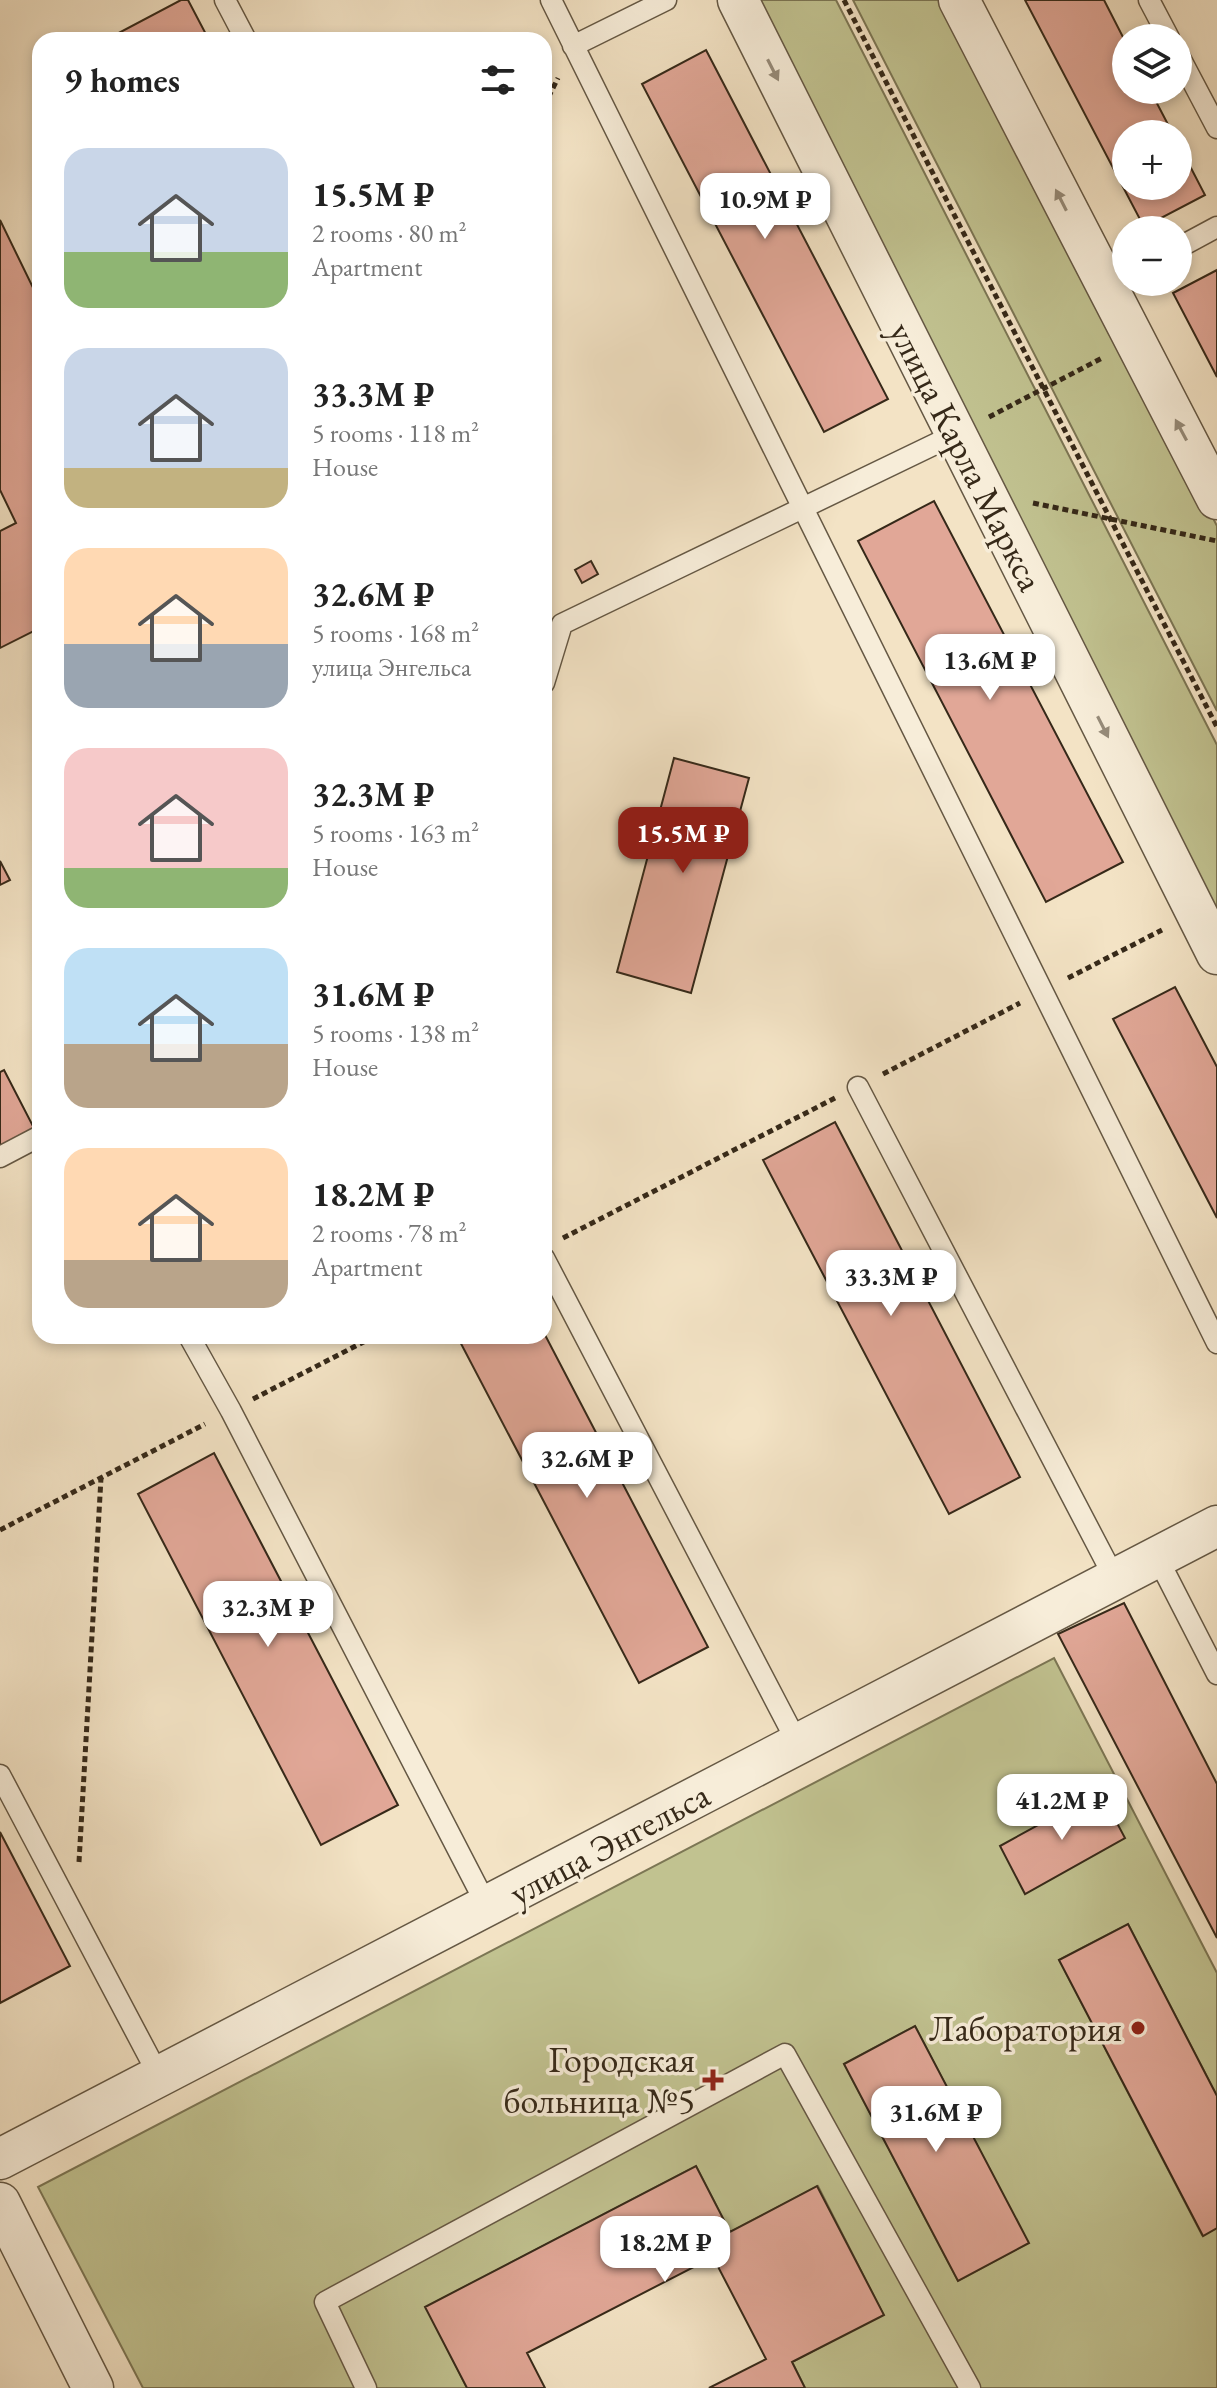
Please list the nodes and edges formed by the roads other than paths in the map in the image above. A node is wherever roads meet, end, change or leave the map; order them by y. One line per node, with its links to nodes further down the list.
1 (225, 0): 8 (lane)
2 (551, 0): 9 (lane)
3 (666, 0): 9 (lane)
4 (738, 0): 16 (street, улица Карла Маркса, one-way to 16)
5 (959, 0): 14 (street, one-way to 5)
6 (1149, 0): 7 (lane)
7 (1162, 24)
8 (242, 32)
9 (573, 46): 18 (lane)
10 (1192, 81): 11 (lane)
11 (1217, 128)
12 (1217, 227): 13 (lane)
13 (1192, 240)
14 (1112, 274)
15 (1120, 296): 17 (street, one-way to 15)
16 (956, 434): 18 (lane); 20 (street, улица Карла Маркса, one-way to 20)
17 (1217, 499)
18 (803, 508): 19 (lane); 25 (lane)
19 (552, 657)
20 (1217, 954)
21 (858, 1087): 29 (lane)
22 (32, 1140): 23 (lane)
23 (0, 1157)
24 (552, 1273): 31 (lane)
25 (1217, 1343)
26 (193, 1344): 33 (lane)
27 (1217, 1526): 28 (street, улица Энгельса)
28 (1157, 1557): 29 (street, улица Энгельса); 30 (lane)
29 (1115, 1579): 31 (street, улица Энгельса)
30 (1217, 1674)
31 (798, 1744): 33 (street, улица Энгельса)
32 (0, 1775): 34 (lane)
33 (487, 1906): 34 (street, улица Энгельса)
34 (159, 2076): 35 (street, улица Энгельса)
35 (0, 2159)
36 (0, 2203): 37 (street)
37 (93, 2388)
38 (366, 2388): 39 (lane)
39 (970, 2388)

